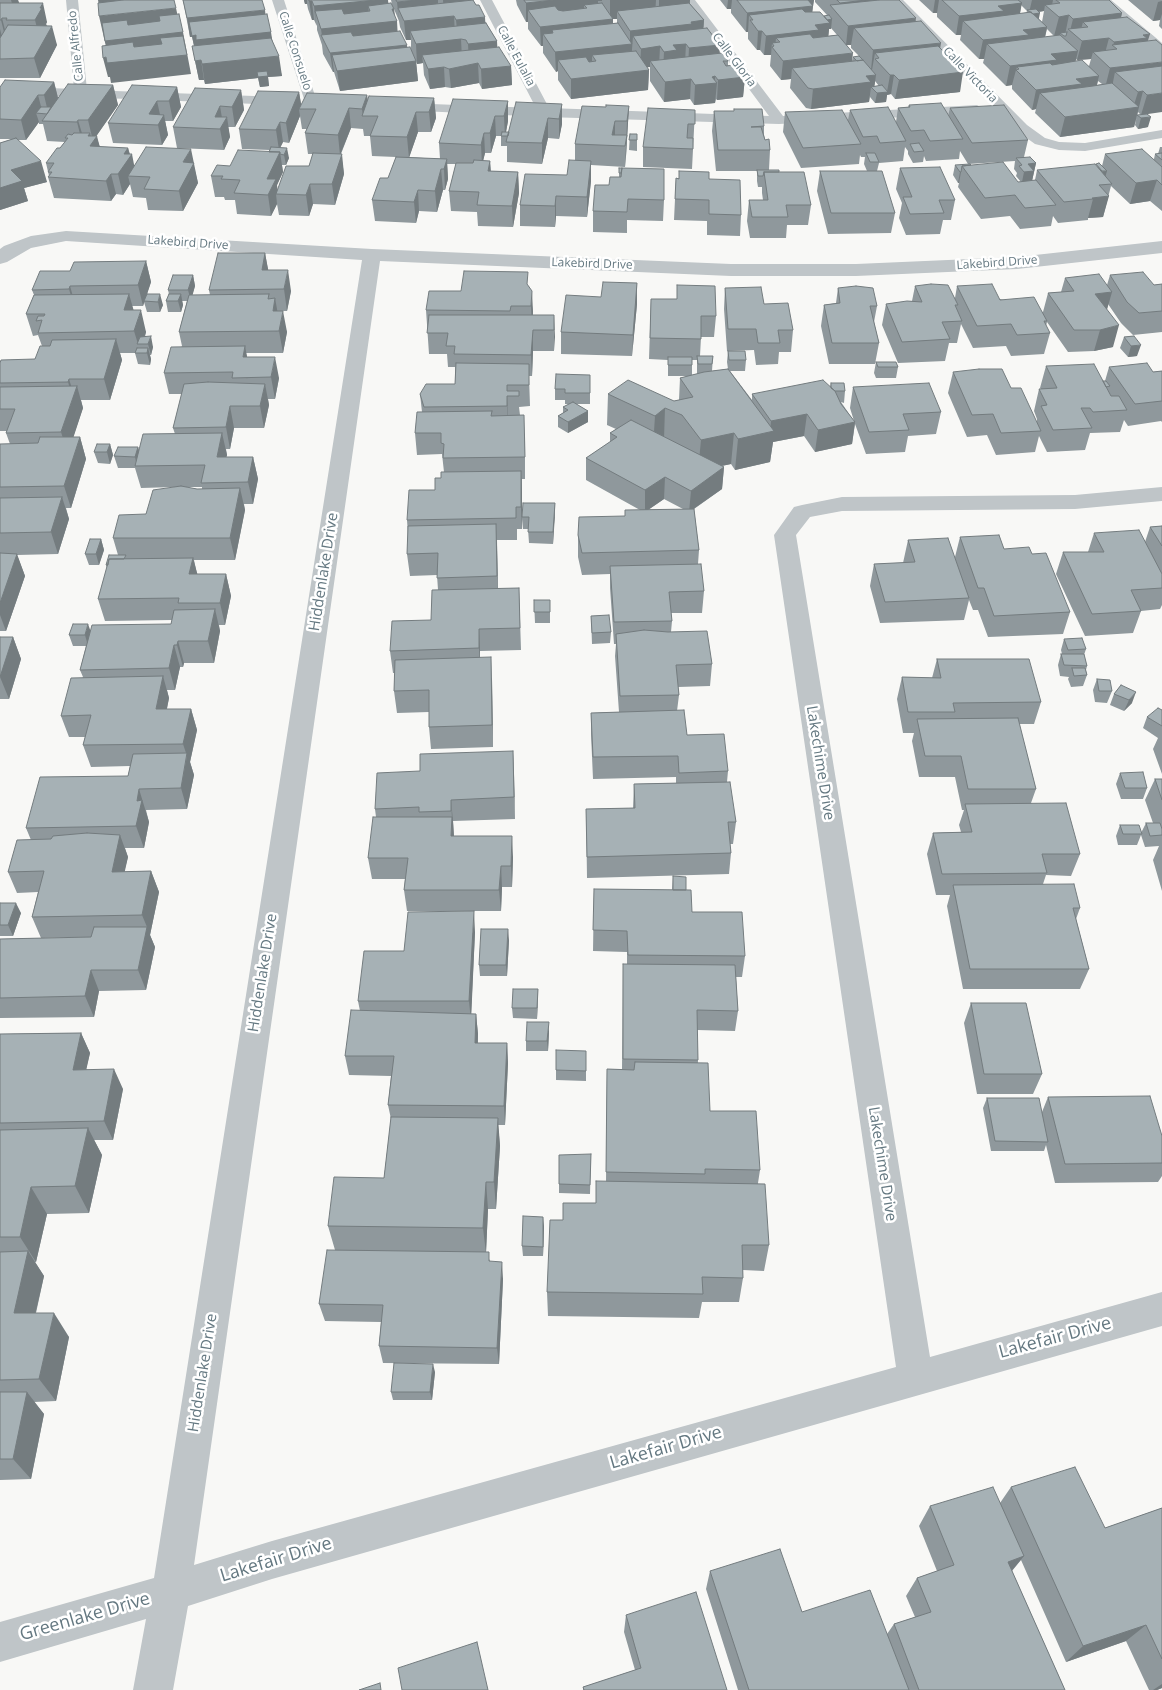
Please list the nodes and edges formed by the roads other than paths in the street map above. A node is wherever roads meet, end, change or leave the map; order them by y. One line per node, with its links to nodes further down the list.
1 (72, 0): 9 (lane, Calle Alfredo)
2 (278, 0): 9 (lane, Calle Consuelo)
3 (486, 0): 12 (lane, Calle Eulalia)
4 (689, 0): 13 (lane, Calle Gloria)
5 (897, 0): 11 (lane, Calle Victoria)
6 (1104, 0): 7 (lane)
7 (1162, 49)
8 (0, 90): 9 (lane)
9 (81, 92)
10 (389, 106): 12 (lane)
11 (1002, 108): 13 (lane); 14 (lane, Calle Victoria)
12 (545, 113): 13 (lane)
13 (779, 120)
14 (1162, 134)
15 (1162, 248): 16 (street, Lakebird Drive)
16 (372, 255): 17 (street, Lakebird Drive); 21 (street, Hiddenlake Drive)
17 (0, 258)
18 (1162, 494): 20 (street, Lakechime Drive)
19 (1162, 1309): 20 (street, Lakefair Drive)
20 (915, 1377): 21 (street, Lakefair Drive)
21 (171, 1592): 22 (street, Greenlake Drive); 23 (street, Hiddenlake Drive)
22 (0, 1642)
23 (153, 1690)

